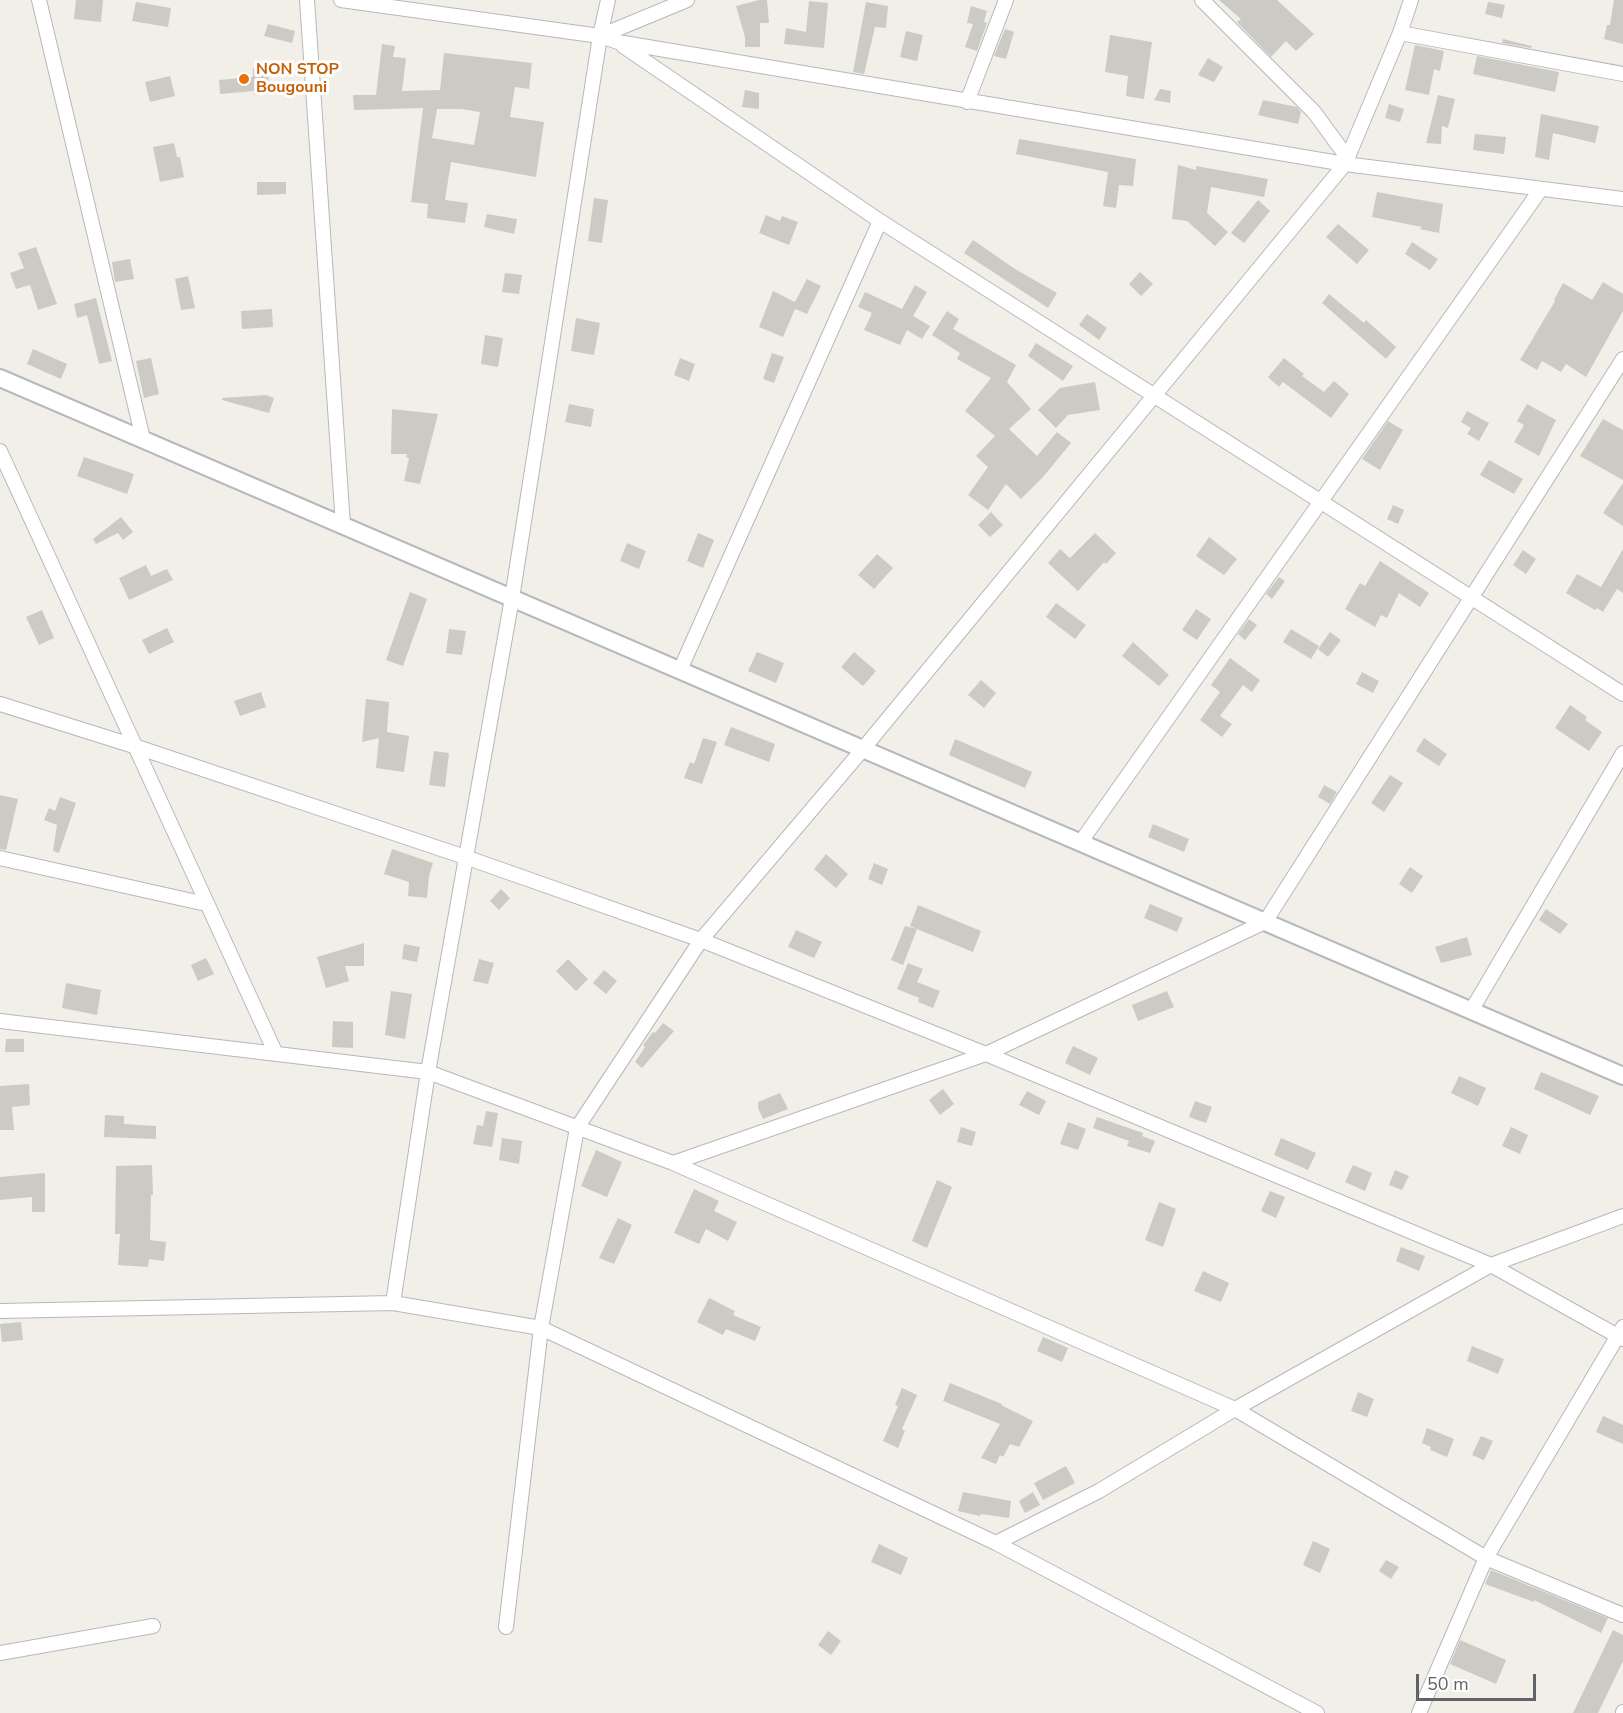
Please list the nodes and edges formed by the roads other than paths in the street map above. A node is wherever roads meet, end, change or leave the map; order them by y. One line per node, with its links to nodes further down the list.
1 (39, 0): 21 (street)
2 (307, 0): 24 (street)
3 (341, 0): 10 (street)
4 (608, 0): 10 (street)
5 (687, 0): 10 (street)
6 (1006, 0): 13 (street)
7 (1202, 0): 14 (street)
8 (1411, 0): 9 (street)
9 (1400, 33): 12 (street); 14 (street)
10 (600, 36): 11 (street); 25 (street)
11 (618, 42): 13 (street); 17 (street)
12 (1623, 74)
13 (967, 102): 14 (street)
14 (1346, 161): 15 (street); 20 (street)
15 (1540, 189): 16 (street); 23 (street)
16 (1623, 199)
17 (880, 221): 20 (street); 27 (street)
18 (1623, 359): 26 (street)
19 (0, 378): 21 (street)
20 (1155, 396): 23 (street); 31 (street)
21 (143, 439): 24 (street)
22 (0, 451): 30 (street)
23 (1321, 502): 26 (street); 33 (street)
24 (343, 525): 25 (street)
25 (512, 598): 27 (street); 34 (street)
26 (1472, 598): 28 (street); 37 (street)
27 (680, 670): 31 (street)
28 (1623, 694)
29 (0, 704): 30 (street)
30 (134, 746): 34 (street); 36 (street)
31 (863, 749): 33 (street); 38 (street)
32 (1623, 753): 39 (street)
33 (1080, 843): 37 (street)
34 (465, 857): 38 (street); 43 (street)
35 (0, 858): 36 (street)
36 (206, 904): 41 (street)
37 (1265, 922): 39 (street); 42 (street)
38 (701, 940): 42 (street); 45 (street)
39 (1471, 1011): 44 (street)
40 (0, 1022): 41 (street)
41 (276, 1054): 43 (street)
42 (986, 1054): 46 (street); 48 (street)
43 (428, 1072): 45 (street); 49 (street)
44 (1623, 1076)
45 (577, 1128): 46 (street); 51 (street)
46 (673, 1163): 53 (street)
47 (1623, 1216): 48 (street)
48 (1491, 1265): 52 (street); 53 (street)
49 (393, 1303): 50 (street); 51 (street)
50 (0, 1311)
51 (542, 1328): 54 (street); 58 (street)
52 (1621, 1334): 55 (street)
53 (1235, 1409): 54 (street); 55 (street)
54 (996, 1543): 60 (street)
55 (1486, 1558): 56 (street); 61 (street)
56 (1623, 1615)
57 (153, 1626): 59 (street)
58 (506, 1626)
59 (0, 1653)
60 (1317, 1713)
61 (1419, 1713)

